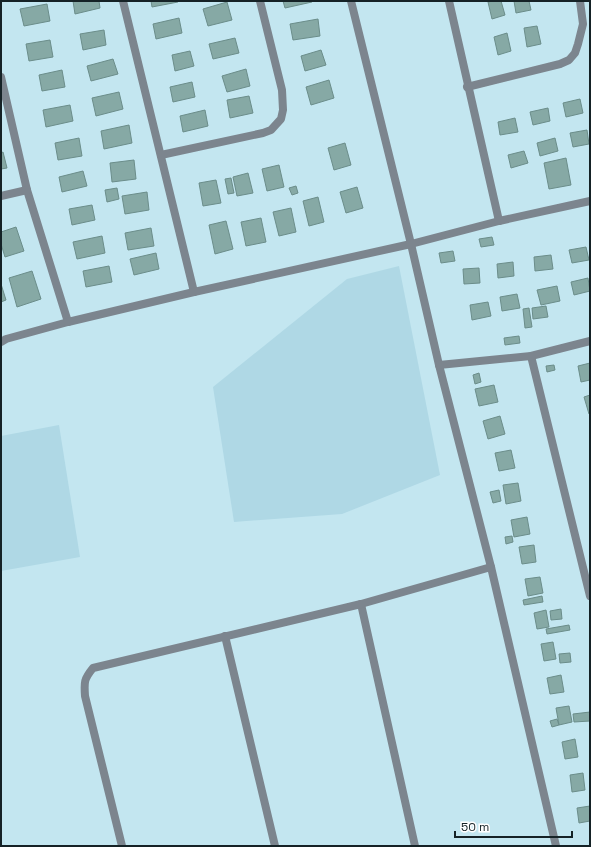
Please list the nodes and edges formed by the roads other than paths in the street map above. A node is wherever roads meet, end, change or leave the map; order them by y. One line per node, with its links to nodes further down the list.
1 (123, 1): 8 (street)
2 (260, 1): 8 (street)
3 (351, 1): 13 (street)
4 (449, 1): 7 (street)
5 (580, 1): 7 (street)
6 (1, 77): 9 (street)
7 (467, 87): 12 (street)
8 (161, 155): 14 (street)
9 (27, 190): 10 (street); 15 (street)
10 (1, 196)
11 (590, 201): 12 (street)
12 (499, 221): 13 (street)
13 (411, 244): 14 (street); 19 (street)
14 (194, 292): 15 (street)
15 (68, 322): 17 (street)
16 (590, 341): 18 (street)
17 (1, 342)
18 (531, 356): 19 (street); 21 (street)
19 (439, 365): 20 (street)
20 (491, 567): 22 (street); 27 (street)
21 (590, 596)
22 (361, 604): 23 (street); 26 (street)
23 (225, 636): 24 (street); 25 (street)
24 (122, 846)
25 (275, 846)
26 (415, 846)
27 (556, 846)

